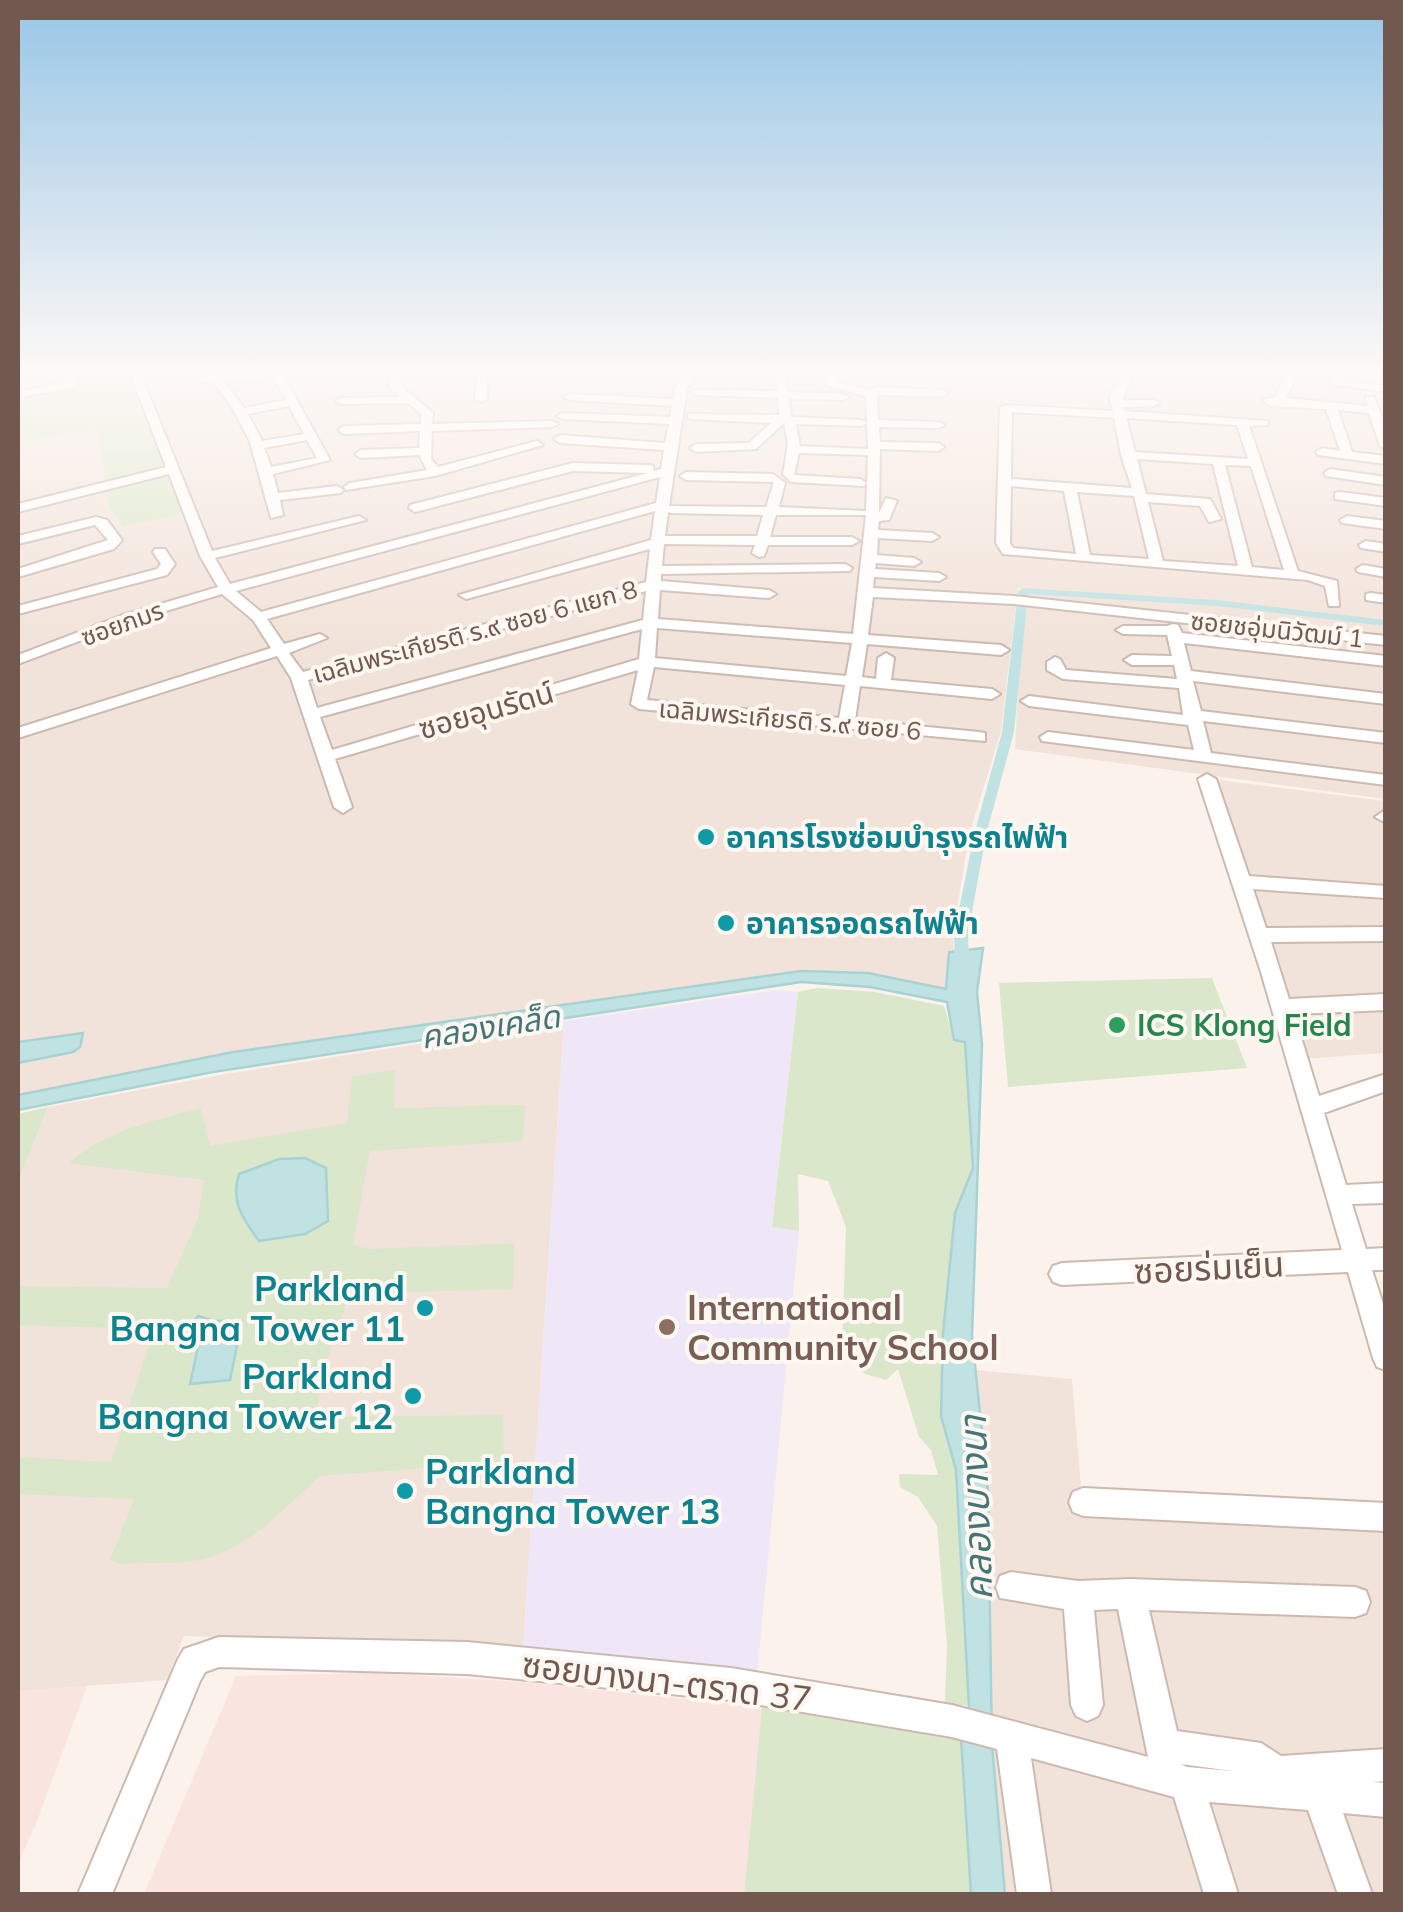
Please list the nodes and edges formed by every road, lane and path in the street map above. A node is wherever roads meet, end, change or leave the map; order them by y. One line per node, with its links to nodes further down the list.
1 (169, 464): 13 (street)
2 (266, 464): 14 (street)
3 (309, 464): 14 (street)
4 (429, 464): 16 (street)
5 (464, 464): 16 (street)
6 (668, 464): 15 (street, เฉลิมพระเกียรติ ร.๙ ซอย 6)
7 (789, 464): 19 (street)
8 (870, 464): 37 (street)
9 (1005, 464): 21 (street)
10 (1130, 464): 24 (street)
11 (1219, 464): 56 (street)
12 (1254, 464): 58 (street)
13 (171, 470): 29 (street); 47 (street)
14 (270, 471): 26 (street)
15 (666, 471): 30 (street); 31 (street, เฉลิมพระเกียรติ ร.๙ ซอย 6); 63 (street, ซอยภมร)
16 (435, 472): 26 (street)
17 (1330, 474): 20 (street)
18 (686, 476): 19 (street)
19 (784, 478): 22 (street); 32 (street)
20 (1386, 481)
21 (1005, 482): 23 (street); 48 (street)
22 (860, 483)
23 (1070, 487): 24 (street); 48 (street)
24 (1141, 495): 34 (street); 50 (street)
25 (1340, 496): 28 (street)
26 (274, 498): 33 (street)
27 (890, 501): 37 (street)
28 (1386, 502)
29 (18, 508)
30 (415, 508)
31 (666, 508): 32 (street); 43 (street, เฉลิมพระเกียรติ ร.๙ ซอย 6); 70 (street)
32 (771, 510): 37 (street); 41 (street)
33 (276, 515)
34 (1214, 519)
35 (359, 520): 47 (street)
36 (1346, 520): 38 (street)
37 (869, 522): 39 (street); 51 (street)
38 (1386, 526)
39 (932, 536)
40 (18, 540): 57 (street)
41 (760, 540): 42 (street); 43 (street); 52 (street)
42 (852, 540)
43 (660, 541): 61 (street); 62 (street, เฉลิมพระเกียรติ ร.๙ ซอย 6)
44 (1366, 545): 45 (street)
45 (1386, 548)
46 (160, 552): 69 (street)
47 (206, 556): 63 (street)
48 (1084, 559): 50 (street)
49 (914, 562): 51 (street)
50 (1157, 564): 56 (street)
51 (871, 566): 60 (street); 64 (street)
52 (757, 568): 53 (street); 55 (street)
53 (845, 568)
54 (1362, 569): 59 (street)
55 (663, 570)
56 (1246, 570): 58 (street)
57 (18, 573)
58 (1292, 573): 68 (street)
59 (1386, 573)
60 (939, 578)
61 (512, 582): 66 (street); 67 (street)
62 (651, 585): 65 (street, เฉลิมพระเกียรติ ร.๙ ซอย 6 แยก 8); 71 (street, เฉลิมพระเกียรติ ร.๙ ซอย 6); 86 (street, เฉลิมพระเกียรติ ร.๙ ซอย 6 แยก 8)
63 (228, 591): 70 (street); 80 (street, ซอยภมร)
64 (866, 592): 72 (street); 75 (street)
65 (769, 594)
66 (466, 595)
67 (527, 596)
68 (1334, 603)
69 (18, 610)
70 (258, 617): 77 (street)
71 (648, 623): 75 (street); 83 (street, เฉลิมพระเกียรติ ร.๙ ซอย 6); 92 (street)
72 (1173, 628): 73 (street); 76 (street, ซอยชอุ่มนิวัฒม์ 1); 82 (street); 85 (street)
73 (1123, 630)
74 (320, 638): 77 (street)
75 (859, 638): 78 (street); 87 (street)
76 (1386, 641)
77 (280, 648): 86 (street); 95 (street)
78 (1001, 650)
79 (886, 658): 88 (street)
80 (18, 660)
81 (1132, 660): 85 (street)
82 (1386, 661)
83 (647, 662): 87 (street); 94 (street, เฉลิมพระเกียรติ ร.๙ ซอย 6); 99 (street, ซอยอุนรัดน์)
84 (1055, 662): 85 (street)
85 (1183, 673): 90 (street); 93 (street)
86 (299, 678): 92 (street)
87 (852, 689): 88 (street); 94 (street)
88 (880, 691): 89 (street)
89 (992, 694)
90 (1386, 699)
91 (1029, 701): 93 (street)
92 (312, 714): 99 (street)
93 (1192, 718): 98 (street); 100 (street)
94 (846, 724): 96 (street, เฉลิมพระเกียรติ ร.๙ ซอย 6)
95 (18, 733)
96 (979, 737)
97 (1048, 737): 100 (street)
98 (1386, 738)
99 (324, 757): 102 (street)
100 (1206, 768): 101 (street); 103 (street)
101 (1386, 780)
102 (343, 808)
103 (1241, 882): 104 (street); 106 (street)
104 (1386, 892)
105 (1386, 934): 106 (street)
106 (1258, 935): 108 (street)
107 (1386, 1002): 108 (street)
108 (1282, 1014): 109 (street); 111 (street)
109 (1386, 1015)
110 (1386, 1082): 111 (street)
111 (1310, 1106): 113 (street)
112 (1386, 1193): 113 (street)
113 (1337, 1195): 115 (street)
114 (1386, 1258): 115 (street, ซอยร่มเย็น)
115 (1357, 1260): 116 (street, ซอยร่มเย็น); 117 (street)
116 (1062, 1274)
117 (1386, 1358)
118 (1082, 1502): 119 (street)
119 (1386, 1517)
120 (1011, 1587): 122 (street)
121 (1130, 1594): 122 (street); 123 (street); 127 (street)
122 (1078, 1596): 124 (street)
123 (1355, 1602)
124 (1087, 1705)
125 (1006, 1738): 127 (street, ซอยบางนา-ตราด 37); 130 (street, ซอยบางนา-ตราด 37); 131 (street)
126 (1386, 1766): 127 (street)
127 (1172, 1769): 128 (street, ซอยบางนา-ตราด 37); 132 (street)
128 (1320, 1797): 129 (street, ซอยบางนา-ตราด 37); 133 (street)
129 (1386, 1800)
130 (94, 1894)
131 (1034, 1894)
132 (1222, 1894)
133 (1355, 1894)

